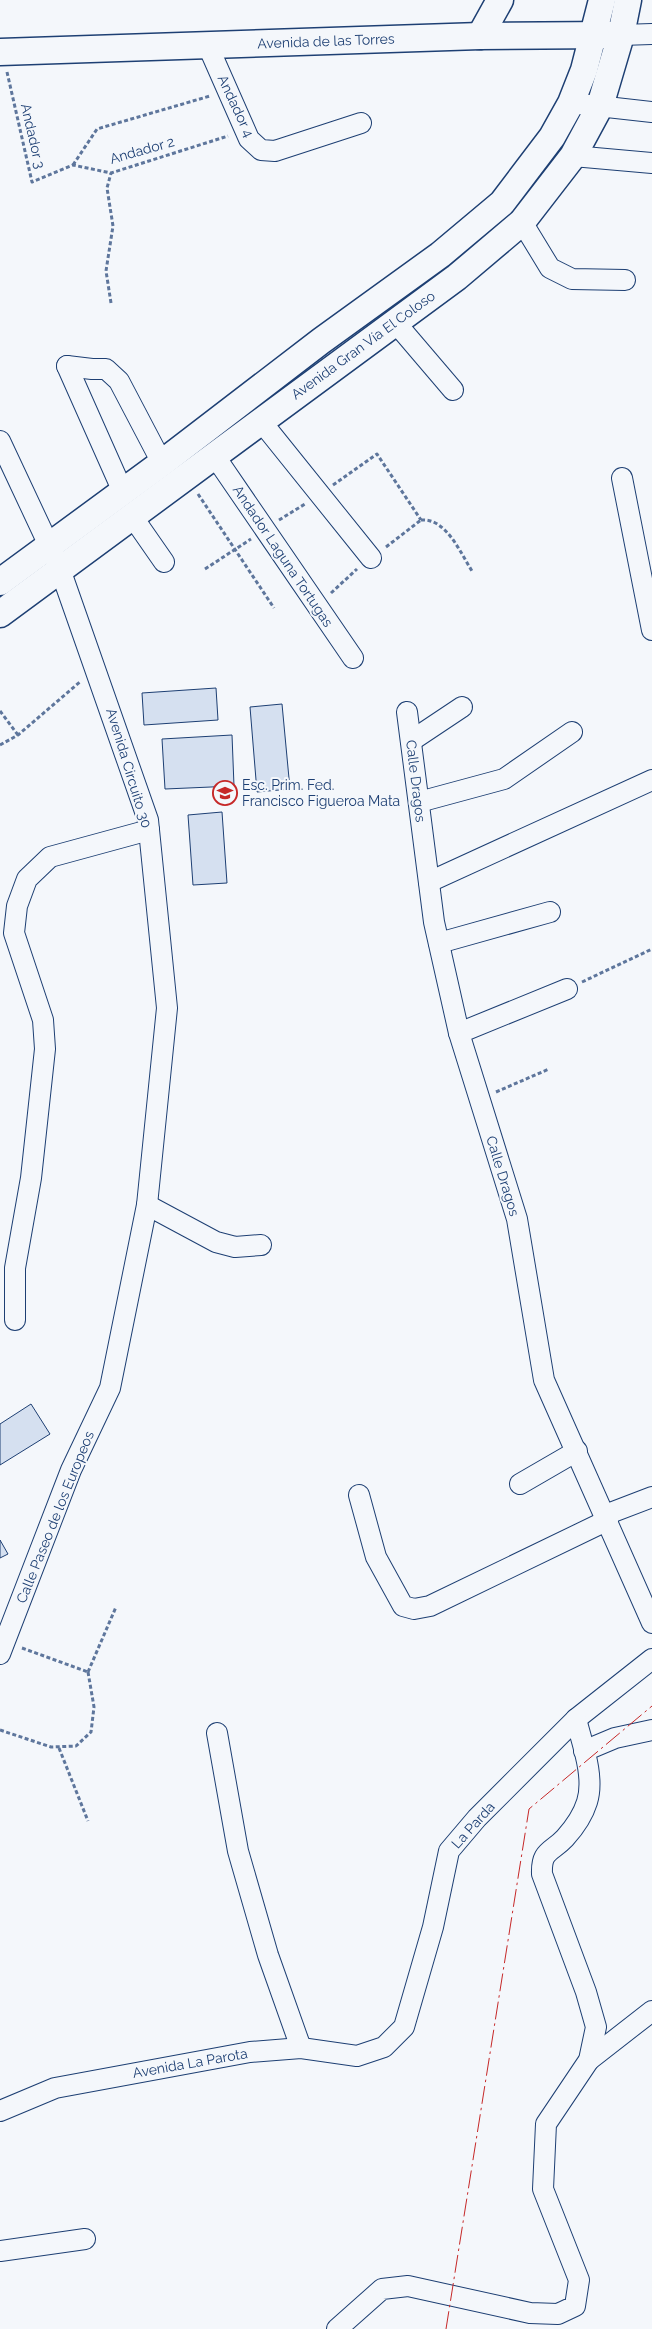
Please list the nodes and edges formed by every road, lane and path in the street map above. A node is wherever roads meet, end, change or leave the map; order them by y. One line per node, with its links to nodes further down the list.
1 (500, 0): 7 (main road)
2 (602, 0): 5 (main road, Avenida Gran Vía El Coloso)
3 (628, 0): 6 (main road, Avenida Gran Vía El Coloso)
4 (652, 34): 6 (street, Avenida de las Torres)
5 (594, 35): 6 (main road, Avenida de las Torres); 7 (main road, Avenida de las Torres); 11 (main road, Avenida Gran Vía El Coloso)
6 (621, 35): 12 (main road, Avenida Gran Vía El Coloso)
7 (480, 36): 8 (main road, Avenida de las Torres)
8 (208, 46): 9 (main road, Avenida de las Torres); 10 (street, Andador 4)
9 (2, 52): 18 (path, Andador 3)
10 (228, 91): 15 (street, Andador 4); 18 (path)
11 (571, 103): 12 (street); 28 (main road, Avenida Gran Vía El Coloso)
12 (600, 106): 13 (street); 16 (main road, Avenida Gran Vía El Coloso)
13 (652, 112)
14 (361, 123): 15 (street, Andador 4)
15 (246, 131): 19 (path, Andador 2)
16 (573, 156): 17 (street); 20 (main road, Avenida Gran Vía El Coloso)
17 (652, 163)
18 (73, 166): 19 (path, Andador 2)
19 (111, 173): 22 (path)
20 (522, 222): 21 (street); 23 (main road, Avenida Gran Vía El Coloso)
21 (625, 280)
22 (111, 303)
23 (395, 322): 24 (street); 25 (main road, Avenida Gran Vía El Coloso)
24 (453, 390)
25 (260, 420): 27 (main road, Avenida Gran Vía El Coloso); 32 (street)
26 (0, 441): 34 (street, Avenida Circuito 30)
27 (214, 454): 29 (main road, Avenida Gran Vía El Coloso); 43 (street, Andador Laguna Tortugas)
28 (162, 463): 31 (main road, Avenida Gran Vía El Coloso); 31 (street)
29 (186, 476): 33 (main road, Avenida Gran Vía El Coloso); 40 (path)
30 (622, 478): 42 (street)
31 (123, 492): 34 (main road, Avenida Gran Vía El Coloso)
32 (319, 495): 35 (street); 38 (path)
33 (132, 516): 36 (street); 37 (main road, Avenida Gran Vía El Coloso)
34 (49, 546): 37 (street, Avenida Circuito 30); 39 (main road, Avenida Gran Vía El Coloso)
35 (371, 558)
36 (164, 562)
37 (60, 569): 41 (main road, Avenida Gran Vía El Coloso); 44 (street, Avenida Circuito 30)
38 (472, 571)
39 (0, 582)
40 (274, 608)
41 (0, 614)
42 (652, 630)
43 (353, 658)
44 (96, 668): 49 (path); 54 (street, Avenida Circuito 30)
45 (462, 708): 50 (street)
46 (0, 711): 49 (path)
47 (407, 712): 50 (street, Calle Dragos)
48 (572, 732): 53 (street)
49 (18, 735): 51 (path)
50 (411, 741): 53 (street, Calle Dragos)
51 (0, 745)
52 (652, 780): 55 (street)
53 (419, 802): 55 (street, Calle Dragos)
54 (149, 830): 63 (street, Avenida Circuito 30); 65 (street)
55 (429, 882): 57 (street, Calle Dragos)
56 (550, 912): 57 (street)
57 (439, 943): 60 (street, Calle Dragos)
58 (652, 949): 59 (path)
59 (567, 989): 60 (street)
60 (459, 1033): 62 (street, Calle Dragos)
61 (549, 1070): 62 (path)
62 (480, 1100): 66 (street, Calle Dragos)
63 (147, 1205): 64 (street); 73 (street, Calle Paseo de los Europeos)
64 (261, 1245)
65 (15, 1320)
66 (577, 1451): 67 (street); 70 (street, Calle Dragos)
67 (520, 1484)
68 (359, 1495): 70 (street)
69 (652, 1497): 70 (street)
70 (606, 1517): 72 (street, Calle Dragos)
71 (116, 1607): 75 (path)
72 (652, 1623)
73 (2, 1648): 75 (path)
74 (652, 1659): 76 (street, La Parda)
75 (88, 1672): 80 (path)
76 (576, 1719): 81 (street); 84 (street, La Parda)
77 (0, 1730): 80 (path)
78 (652, 1730): 81 (street)
79 (217, 1733): 85 (street)
80 (59, 1748): 82 (path)
81 (584, 1751): 86 (street)
82 (88, 1820)
83 (652, 2011): 86 (street)
84 (384, 2047): 85 (street, Avenida La Parota)
85 (301, 2048): 87 (street, Avenida La Parota)
86 (590, 2060): 90 (street)
87 (0, 2111)
88 (85, 2239): 89 (street)
89 (0, 2251)
90 (337, 2329)

